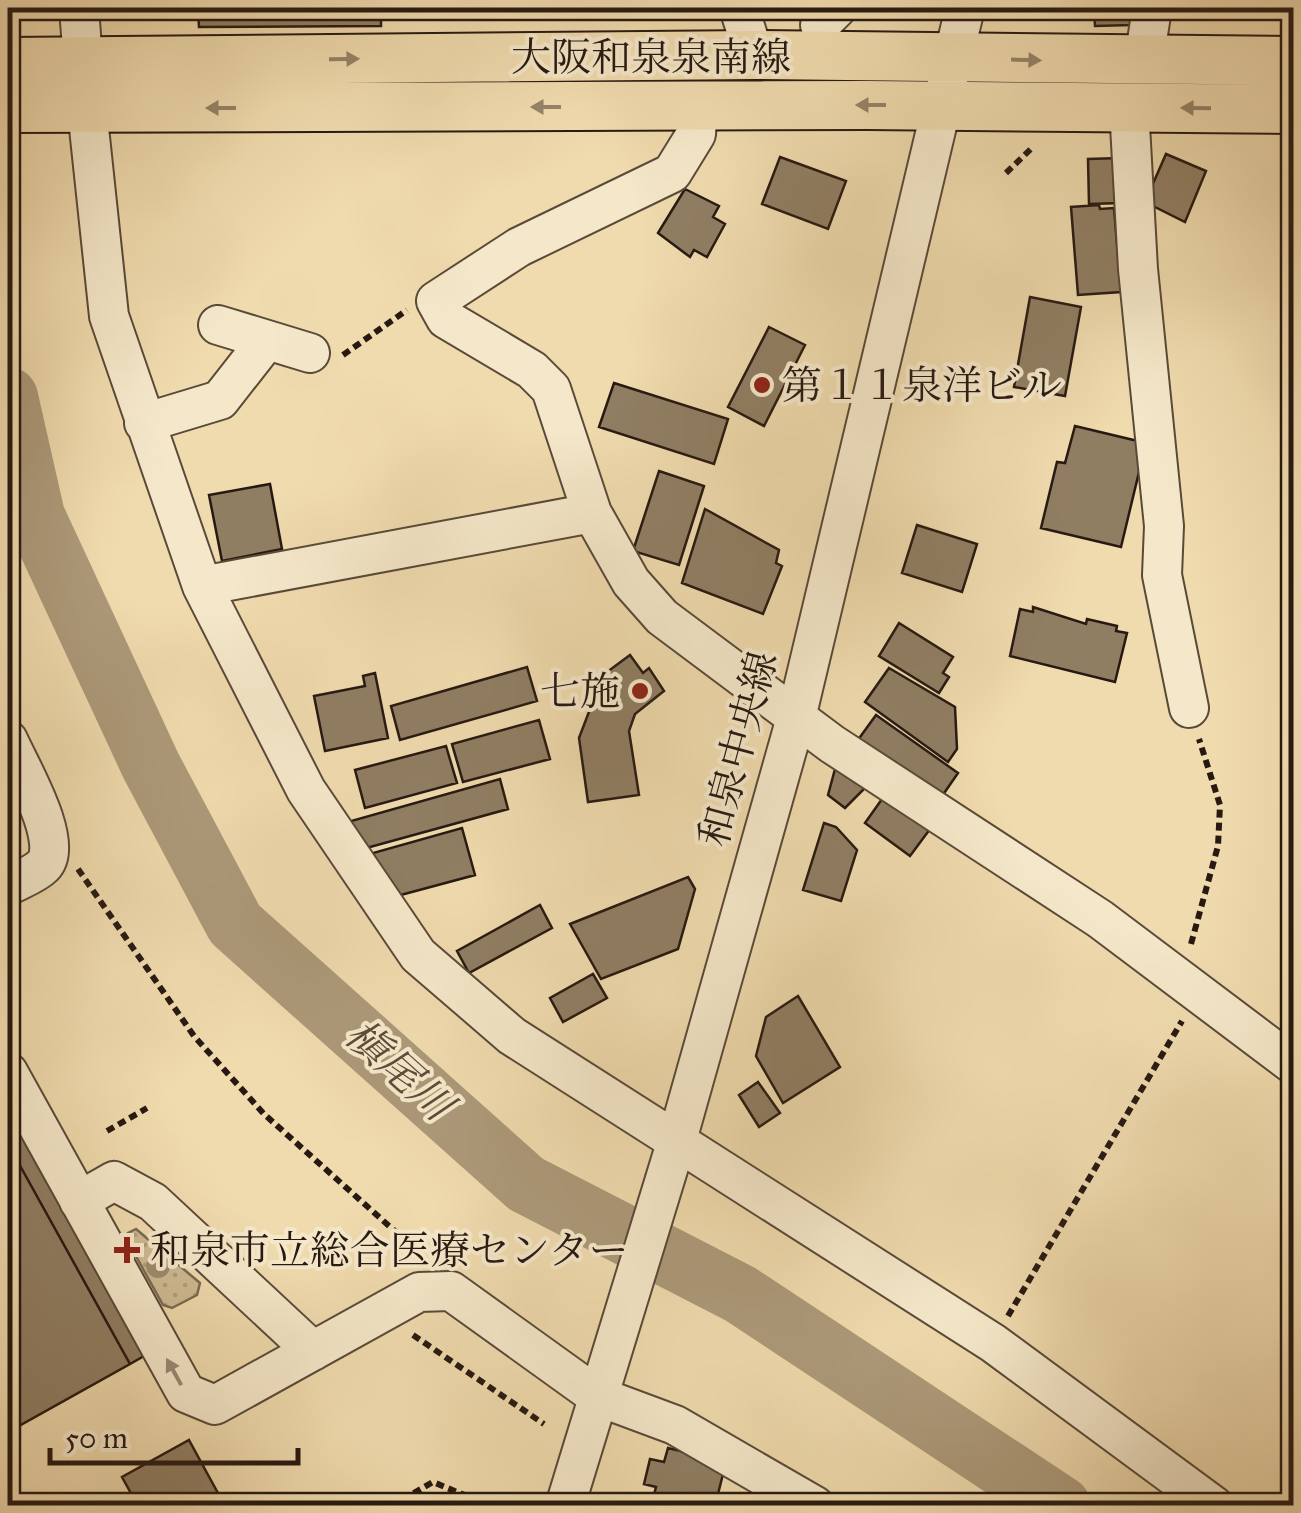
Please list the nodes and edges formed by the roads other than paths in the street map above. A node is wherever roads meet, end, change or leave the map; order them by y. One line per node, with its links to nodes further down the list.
1 (79, 8): 8 (street)
2 (739, 8): 5 (street)
3 (964, 8): 6 (street, 和泉中央線)
4 (1152, 8): 9 (street)
5 (754, 55): 6 (main road, 大阪和泉泉南線); 8 (main road, 大阪和泉泉南線, one-way to 5)
6 (952, 56): 9 (main road, 大阪和泉泉南線, one-way to 9); 11 (street, 和泉中央線)
7 (1294, 60): 9 (main road, 大阪和泉泉南線)
8 (77, 61): 10 (main road, 大阪和泉泉南線)
9 (1144, 61)
10 (8, 62)
11 (940, 106): 12 (main road, 大阪和泉泉南線, one-way to 12); 13 (main road, 大阪和泉泉南線); 24 (street, 和泉中央線)
12 (698, 107): 15 (main road, 大阪和泉泉南線, one-way to 15); 21 (street)
13 (1129, 107): 16 (main road, 大阪和泉泉南線, one-way to 13); 23 (street)
14 (8, 108): 15 (main road, 大阪和泉泉南線)
15 (80, 109): 20 (street)
16 (1294, 109)
17 (218, 325): 18 (street)
18 (267, 340): 19 (street); 20 (street)
19 (310, 353)
20 (144, 424): 22 (street)
21 (592, 513): 22 (street); 24 (street)
22 (202, 586): 29 (street)
23 (1189, 708)
24 (796, 718): 27 (street); 29 (street, 和泉中央線)
25 (8, 740): 26 (street)
26 (8, 886)
27 (1294, 1066)
28 (8, 1072): 30 (street)
29 (676, 1144): 32 (street, 和泉中央線); 35 (street)
30 (79, 1202): 31 (street); 31 (street, one-way to 30)
31 (313, 1351): 32 (street)
32 (600, 1383): 33 (street, 和泉中央線); 34 (street)
33 (565, 1506)
34 (815, 1506)
35 (1214, 1506)

